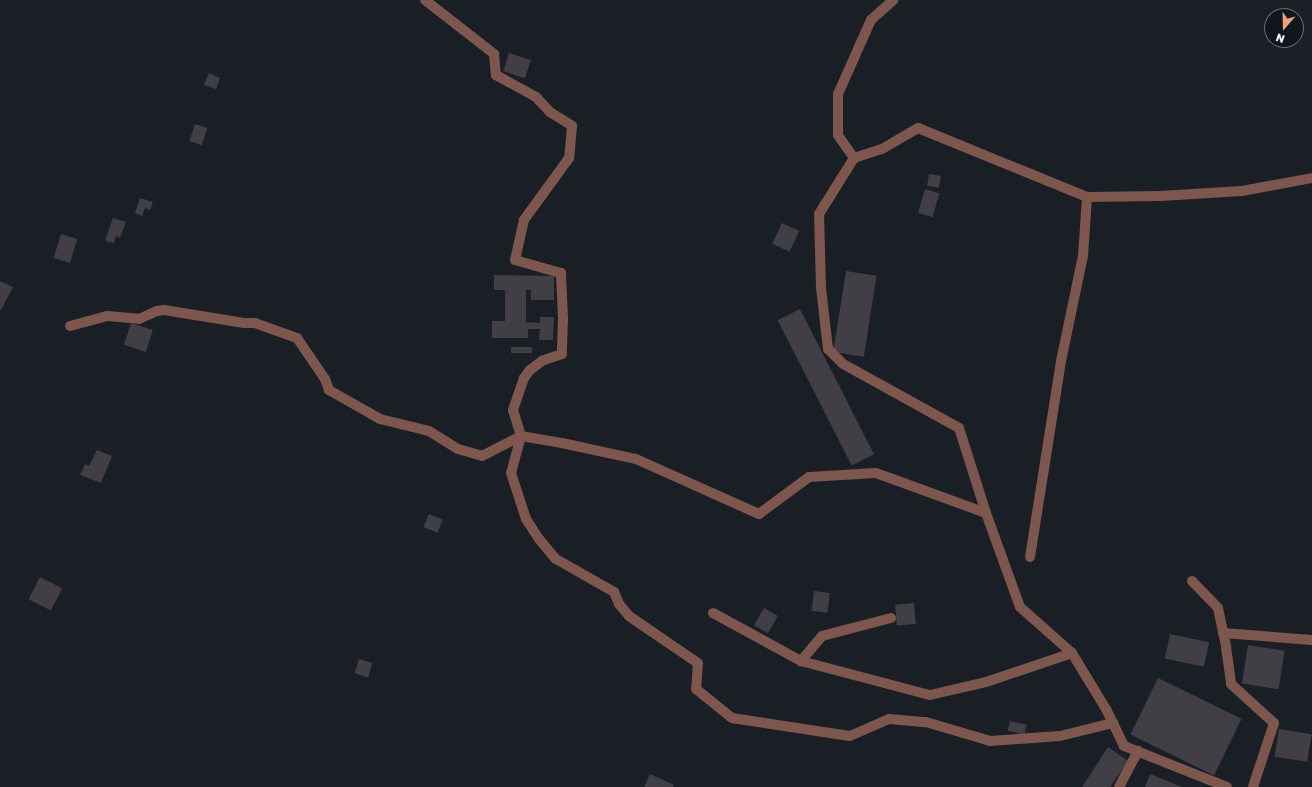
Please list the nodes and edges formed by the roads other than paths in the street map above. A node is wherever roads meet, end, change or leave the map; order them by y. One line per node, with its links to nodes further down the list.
1 (425, 0): 7 (street)
2 (892, 0): 3 (street)
3 (854, 158): 5 (street); 8 (street)
4 (1312, 178): 5 (street)
5 (1087, 197): 9 (street)
6 (70, 326): 7 (street)
7 (521, 436): 8 (street); 17 (street)
8 (986, 513): 15 (street)
9 (1030, 557)
10 (1192, 581): 13 (street)
11 (713, 613): 16 (street)
12 (891, 618): 16 (street)
13 (1224, 633): 14 (street); 21 (street)
14 (1312, 640)
15 (1072, 654): 16 (street); 17 (street)
16 (801, 661)
17 (1113, 723): 18 (street)
18 (1138, 751): 19 (street); 20 (street)
19 (1120, 787)
20 (1227, 787)
21 (1253, 787)

